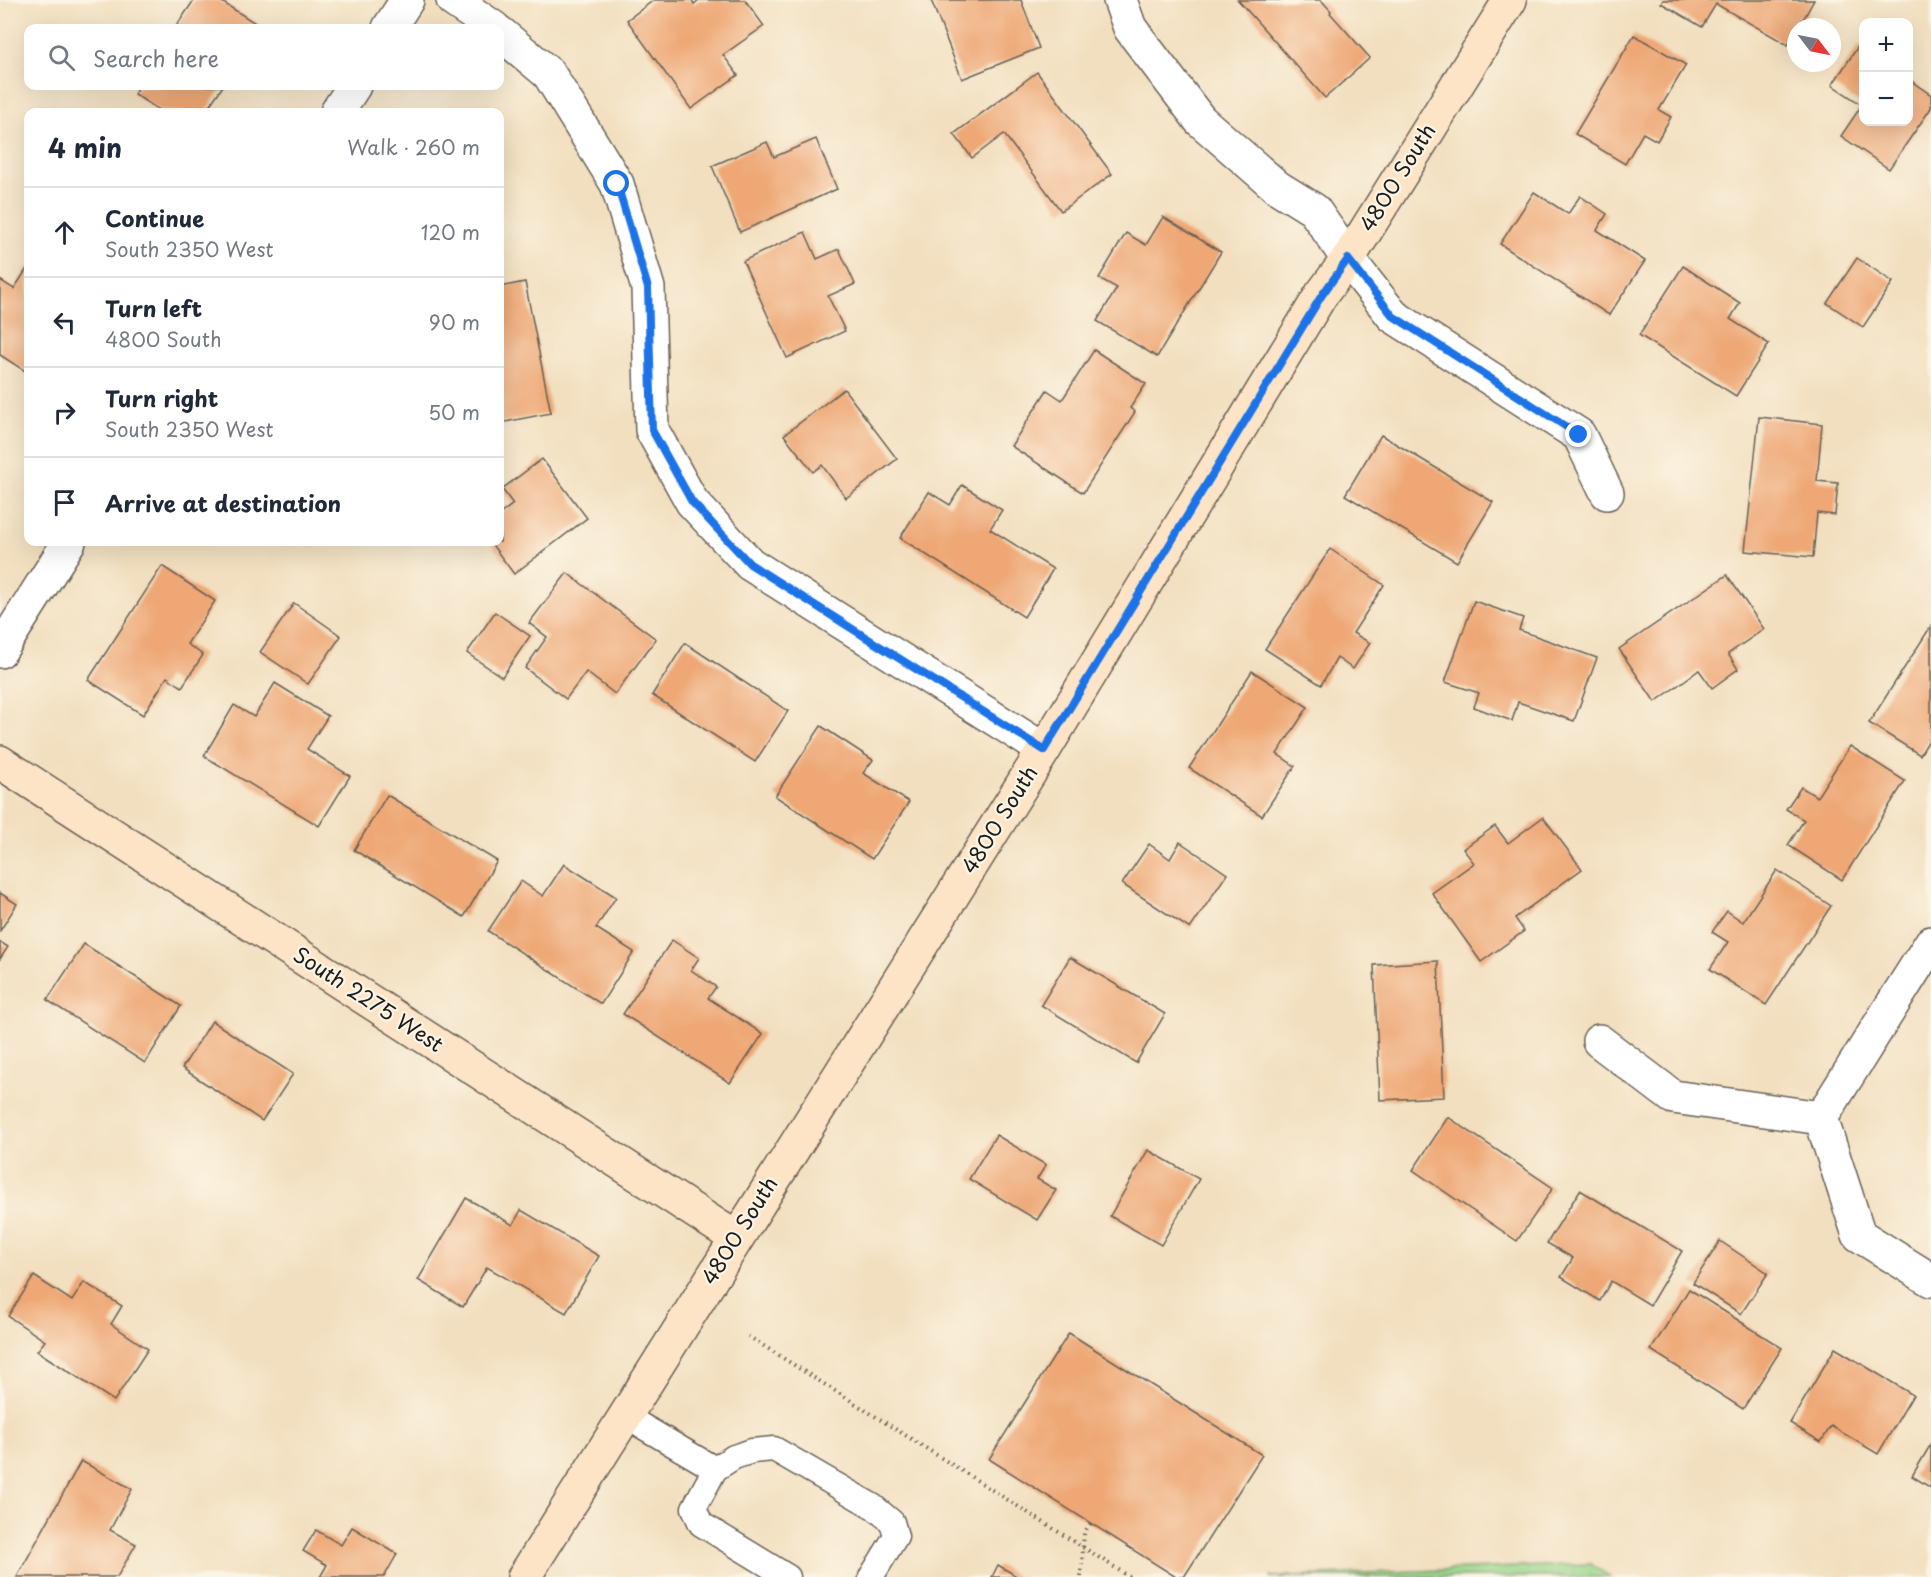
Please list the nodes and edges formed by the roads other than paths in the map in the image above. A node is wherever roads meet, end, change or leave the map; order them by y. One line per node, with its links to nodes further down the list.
1 (407, 0): 5 (street)
2 (453, 0): 6 (street)
3 (1120, 0): 10 (street)
4 (1510, 0): 10 (main road, 4800 South)
5 (392, 24)
6 (488, 24)
7 (504, 36): 14 (street)
8 (351, 90): 9 (street)
9 (340, 108)
10 (1348, 259): 11 (street); 14 (main road, 4800 South)
11 (1607, 493)
12 (66, 546): 13 (street)
13 (0, 651)
14 (1044, 750): 19 (main road, 4800 South)
15 (0, 762): 19 (main road, South 2275 West)
16 (1931, 942): 18 (street)
17 (1599, 1041): 18 (street)
18 (1821, 1118): 20 (street)
19 (736, 1238): 21 (main road, 4800 South)
20 (1931, 1280)
21 (625, 1416): 22 (lane); 23 (main road, 4800 South)
22 (715, 1469): 24 (lane); 25 (lane)
23 (524, 1577)
24 (788, 1577)
25 (871, 1577)

